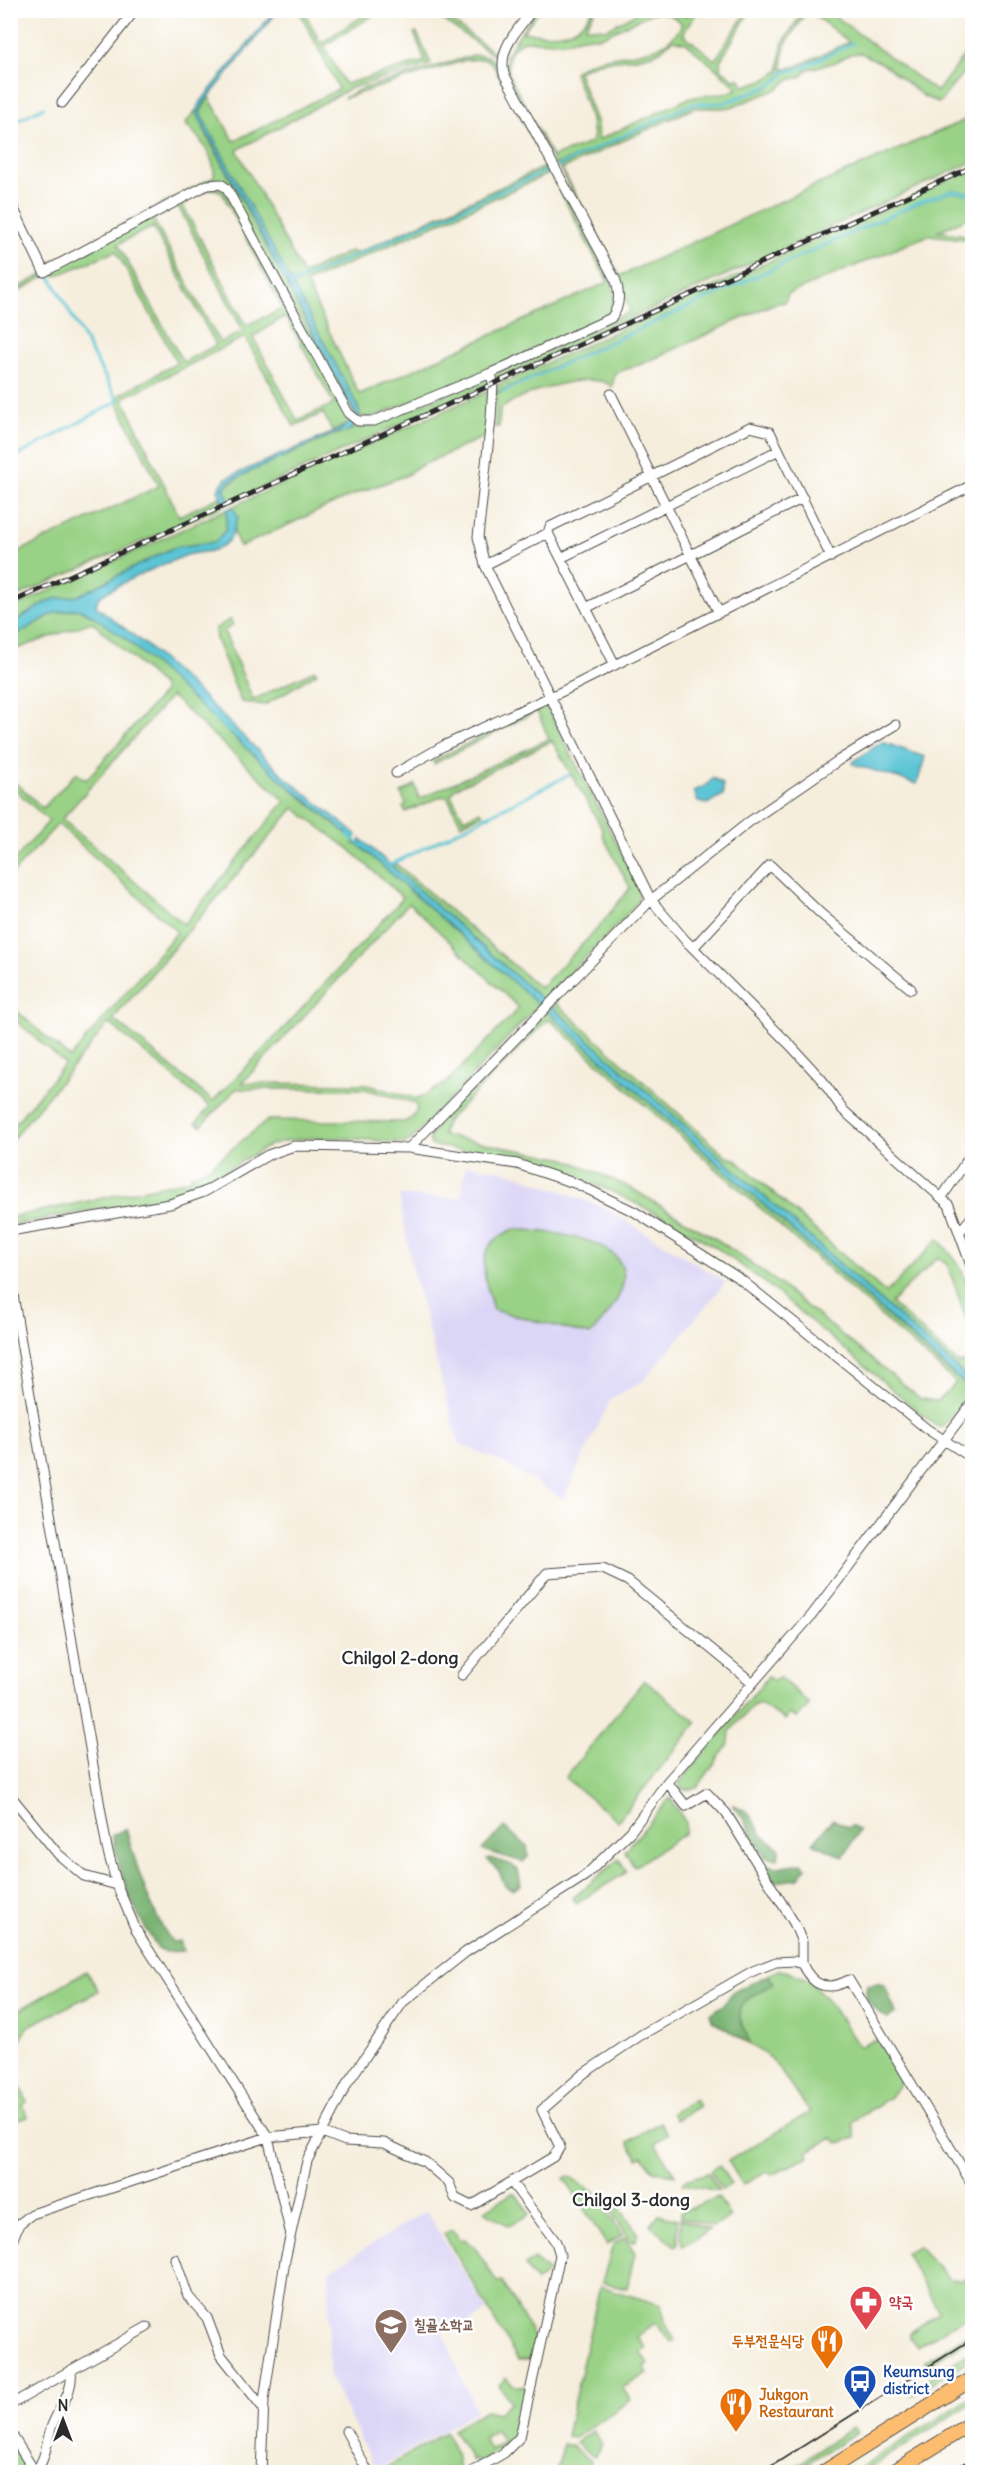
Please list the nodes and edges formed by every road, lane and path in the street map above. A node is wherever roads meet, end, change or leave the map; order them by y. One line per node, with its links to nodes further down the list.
1 (135, 10): 3 (street)
2 (532, 10): 5 (street)
3 (63, 103)
4 (10, 201): 5 (street)
5 (491, 373): 16 (street)
6 (611, 394): 8 (street)
7 (779, 450): 8 (street); 10 (street); 11 (street)
8 (652, 477): 11 (street); 12 (street)
9 (972, 485): 14 (street)
10 (803, 498): 13 (street); 14 (street)
11 (666, 506): 13 (street); 15 (street)
12 (548, 533): 15 (street); 16 (street)
13 (691, 556): 17 (street); 18 (street)
14 (831, 556): 18 (street)
15 (561, 558): 17 (street)
16 (485, 565): 20 (street)
17 (586, 608): 19 (street)
18 (719, 613): 19 (street)
19 (615, 665): 20 (street)
20 (550, 696): 22 (street); 23 (street)
21 (896, 725): 23 (street)
22 (396, 773)
23 (651, 900): 24 (street); 26 (street)
24 (693, 948): 25 (street); 28 (street)
25 (911, 990)
26 (409, 1148): 31 (street); 36 (street)
27 (972, 1153): 28 (street)
28 (942, 1197): 30 (street)
29 (972, 1217): 30 (street)
30 (961, 1230): 32 (street)
31 (10, 1231)
32 (972, 1268)
33 (10, 1277): 34 (street)
34 (13, 1308): 42 (street)
35 (972, 1402): 36 (street)
36 (943, 1441): 37 (street); 39 (street)
37 (972, 1458)
38 (462, 1675): 39 (street)
39 (753, 1683): 40 (street)
40 (668, 1782): 43 (street); 44 (street)
41 (10, 1795): 42 (street)
42 (117, 1885): 45 (street)
43 (802, 1964): 46 (street); 47 (street)
44 (322, 2132): 45 (street); 46 (street); 48 (street)
45 (268, 2137): 48 (street); 49 (street)
46 (512, 2183): 62 (street)
47 (972, 2184)
48 (291, 2233): 55 (street)
49 (11, 2241)
50 (175, 2259): 55 (street)
51 (147, 2327): 52 (street)
52 (71, 2371): 54 (street); 59 (street)
53 (972, 2379): 63 (highway)
54 (10, 2405)
55 (264, 2409): 60 (street)
56 (972, 2423): 64 (highway)
57 (346, 2431): 61 (street)
58 (10, 2432): 59 (street)
59 (35, 2472)
60 (261, 2472)
61 (368, 2472)
62 (471, 2472)
63 (824, 2472)
64 (893, 2472)

